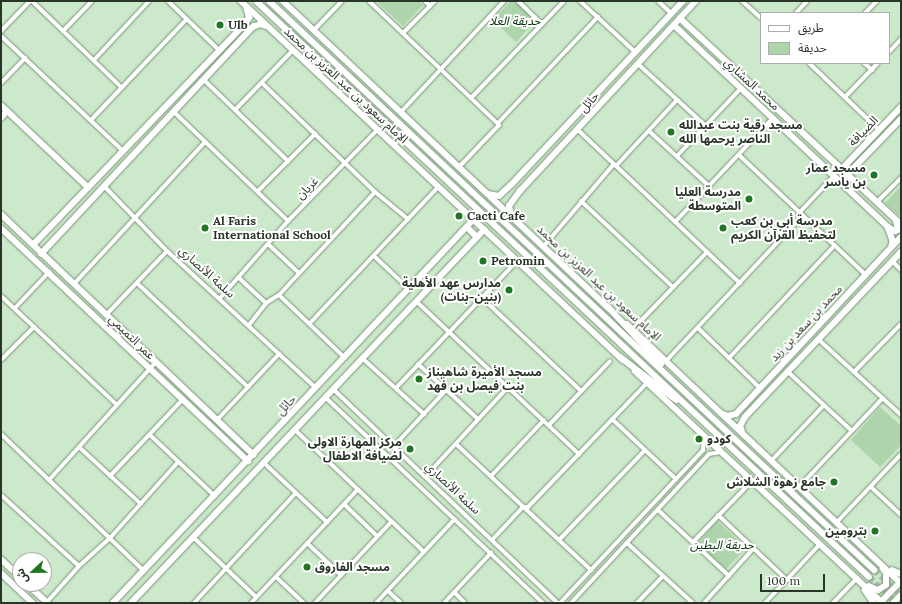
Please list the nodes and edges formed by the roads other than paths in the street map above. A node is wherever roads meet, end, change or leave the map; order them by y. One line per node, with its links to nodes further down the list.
1 (31, 1): 36 (street); 37 (street)
2 (91, 1): 37 (street)
3 (149, 1): 47 (street)
4 (168, 1): 30 (street)
5 (256, 1): 190 (main road, الإمام سعود بن عبد العزيز بن محمد)
6 (269, 1): 175 (main road, الإمام سعود بن عبد العزيز بن محمد)
7 (342, 1): 35 (street)
8 (369, 1): 38 (street)
9 (425, 1): 23 (street)
10 (435, 1): 23 (street)
11 (503, 1): 54 (street)
12 (518, 1): 31 (street)
13 (564, 1): 31 (street)
14 (580, 1): 27 (street)
15 (658, 1): 26 (street)
16 (683, 1): 26 (street, حائل)
17 (696, 1): 29 (street, حائل)
18 (742, 1): 28 (street)
19 (807, 1): 24 (street)
20 (877, 1): 25 (street)
21 (243, 2): 33 (street, الإمام سعود بن عبد العزيز بن محمد); 42 (street)
22 (285, 2): 35 (street, الإمام سعود بن عبد العزيز بن محمد)
23 (430, 6): 38 (street)
24 (797, 12)
25 (866, 12)
26 (671, 13): 44 (street, حائل)
27 (598, 17): 44 (street); 74 (street)
28 (760, 17)
29 (680, 18): 32 (street, حائل); 34 (street, محمد المشاري)
30 (186, 20): 42 (street); 59 (street)
31 (542, 24): 62 (street)
32 (674, 25): 39 (street, محمد المشاري); 48 (street, حائل)
33 (269, 27): 43 (street, الإمام سعود بن عبد العزيز بن محمد); 56 (street)
34 (690, 28): 39 (street); 69 (street, محمد المشاري)
35 (314, 30): 68 (street, الإمام سعود بن عبد العزيز بن محمد)
36 (1, 31)
37 (63, 31): 47 (street)
38 (403, 33): 54 (street)
39 (684, 35): 60 (street, محمد المشاري)
40 (1, 36): 46 (street)
41 (901, 39): 45 (street)
42 (219, 50): 82 (street)
43 (293, 50): 58 (street); 76 (street, الإمام سعود بن عبد العزيز بن محمد)
44 (634, 51): 99 (street, حائل)
45 (890, 51)
46 (25, 58): 57 (street); 72 (street)
47 (94, 60): 59 (street)
48 (638, 64): 63 (street); 77 (street, حائل)
49 (810, 64): 53 (street)
50 (816, 64): 53 (street)
51 (865, 64): 55 (street)
52 (877, 64): 55 (street)
53 (813, 67): 61 (street)
54 (440, 68): 62 (street); 68 (street)
55 (872, 70): 61 (street)
56 (204, 80): 66 (street); 67 (street)
57 (1, 83)
58 (262, 84): 66 (street); 80 (street)
59 (121, 87): 72 (street)
60 (741, 88): 71 (street, محمد المشاري); 75 (street)
61 (845, 97): 78 (street)
62 (471, 98): 74 (street)
63 (677, 100): 75 (street); 79 (street)
64 (901, 107): 78 (street, الضيافة)
65 (3, 108): 70 (street); 97 (street)
66 (235, 110): 86 (street)
67 (174, 112): 81 (street); 95 (street)
68 (401, 112): 90 (street, الإمام سعود بن عبد العزيز بن محمد)
69 (778, 112): 71 (street); 91 (street, محمد المشاري)
70 (1, 118)
71 (773, 118): 83 (street); 93 (street, محمد المشاري)
72 (91, 120): 82 (street)
73 (900, 122): 89 (street, الضيافة)
74 (499, 124): 90 (street)
75 (706, 126): 84 (street)
76 (378, 129): 87 (street, غريان); 98 (street, الإمام سعود بن عبد العزيز بن محمد)
77 (578, 130): 88 (street); 103 (street, حائل)
78 (879, 130): 85 (street, الضيافة)
79 (649, 131): 84 (street); 88 (street)
80 (315, 134): 86 (street); 87 (street)
81 (205, 142): 100 (street); 108 (street)
82 (124, 151): 97 (street)
83 (739, 155): 96 (street); 107 (street)
84 (677, 156): 96 (street)
85 (850, 160): 89 (street); 91 (street, الضيافة)
86 (288, 161): 100 (street)
87 (346, 162): 101 (street); 113 (street, غريان)
88 (615, 165): 104 (street); 114 (street)
89 (856, 166): 92 (street, الضيافة)
90 (459, 167): 102 (street, الإمام سعود بن عبد العزيز بن محمد)
91 (841, 170): 92 (street, محمد المشاري)
92 (848, 175): 105 (street, محمد المشاري)
93 (834, 176): 107 (street); 117 (street, محمد المشاري)
94 (901, 178): 105 (street)
95 (104, 186): 108 (street, سلمة الأنصاري); 131 (street)
96 (709, 186): 114 (street)
97 (88, 187): 123 (street)
98 (438, 187): 109 (street); 111 (street, الإمام سعود بن عبد العزيز بن محمد)
99 (507, 188): 102 (street, حائل); 103 (street)
100 (258, 191): 113 (street)
101 (375, 192): 109 (street); 137 (street)
102 (486, 193): 112 (street, الإمام سعود بن عبد العزيز بن محمد)
103 (515, 197): 112 (street)
104 (581, 201): 124 (street); 143 (street)
105 (877, 202): 110 (street, محمد المشاري)
106 (1, 214): 123 (street)
107 (801, 215): 125 (street); 140 (street)
108 (137, 219): 127 (street, سلمة الأنصاري); 141 (street)
109 (408, 219): 132 (street)
110 (895, 219): 115 (street, محمد المشاري); 117 (street)
111 (474, 220): 116 (street, حائل); 119 (street, الإمام سعود بن عبد العزيز بن محمد)
112 (515, 220): 124 (street, الإمام سعود بن عبد العزيز بن محمد)
113 (288, 221): 122 (street, غريان)
114 (675, 222): 129 (street)
115 (901, 224)
116 (467, 227): 120 (street); 144 (street, حائل)
117 (888, 227): 126 (street)
118 (1, 228): 128 (street, عمر التميمي)
119 (484, 230): 120 (street, حائل); 133 (street, الإمام سعود بن عبد العزيز بن محمد)
120 (477, 237): 149 (street, حائل)
121 (901, 237): 126 (street, محمد بن سعد بن زيد)
122 (268, 244): 137 (street); 139 (street, غريان)
123 (33, 245): 128 (street); 131 (street)
124 (544, 246): 151 (street, الإمام سعود بن عبد العزيز بن محمد)
125 (834, 246): 138 (street); 166 (street)
126 (892, 246): 138 (street, محمد بن سعد بن زيد)
127 (167, 251): 142 (street); 148 (street, سلمة الأنصاري)
128 (28, 252): 136 (street, عمر التميمي)
129 (707, 252): 140 (street); 143 (street)
130 (901, 252): 134 (street, محمد بن سعد بن زيد)
131 (40, 254): 141 (street)
132 (374, 256): 144 (street); 154 (street)
133 (517, 261): 147 (street); 163 (street, الإمام سعود بن عبد العزيز بن محمد)
134 (892, 262): 135 (street); 161 (street, محمد بن سعد بن زيد)
135 (901, 270)
136 (49, 272): 152 (street); 172 (street, عمر التميمي)
137 (299, 273): 145 (street)
138 (866, 275): 180 (street, محمد بن سعد بن زيد)
139 (238, 277): 148 (street, غريان); 150 (street)
140 (740, 283): 158 (street)
141 (74, 284): 153 (street)
142 (138, 284): 153 (street); 177 (street)
143 (674, 287): 159 (street)
144 (409, 289): 164 (street, حائل)
145 (278, 295): 150 (street); 154 (street)
146 (1, 296): 152 (street)
147 (481, 297): 160 (street); 184 (street)
148 (220, 298): 156 (street, سلمة الأنصاري)
149 (416, 301): 160 (street); 165 (street, حائل)
150 (266, 303): 156 (street)
151 (608, 307): 159 (street, الإمام سعود بن عبد العزيز بن محمد); 175 (main road)
152 (15, 308): 157 (street)
153 (106, 315): 170 (street)
154 (310, 323): 164 (street)
155 (901, 324): 174 (street)
156 (249, 325): 162 (street, سلمة الأنصاري)
157 (34, 327): 167 (street); 188 (street)
158 (698, 328): 166 (street); 169 (street)
159 (633, 329): 169 (street, الإمام سعود بن عبد العزيز بن محمد)
160 (449, 331): 171 (street); 178 (street)
161 (818, 339): 173 (street, محمد بن سعد بن زيد); 174 (street)
162 (279, 354): 177 (street); 181 (street, سلمة الأنصاري)
163 (620, 357): 176 (street, الإمام سعود بن عبد العزيز بن محمد); 190 (main road)
164 (346, 358): 181 (street, حائل)
165 (362, 358): 179 (street); 182 (street, حائل)
166 (729, 358): 180 (street)
167 (2, 359)
168 (610, 361): 184 (street)
169 (666, 361): 193 (street, الإمام سعود بن عبد العزيز بن محمد)
170 (156, 362): 172 (street); 198 (street)
171 (418, 364): 179 (street); 183 (street)
172 (150, 370): 187 (street, عمر التميمي); 188 (street)
173 (787, 371): 189 (street); 195 (street, محمد بن سعد بن زيد)
174 (854, 372): 186 (street)
175 (673, 380): 259 (main road, الإمام سعود بن عبد العزيز بن محمد)
176 (647, 382): 197 (street); 206 (street, الإمام سعود بن عبد العزيز بن محمد)
177 (248, 387): 198 (street)
178 (508, 387): 196 (street); 199 (street)
179 (396, 388): 192 (street)
180 (760, 388): 191 (street, محمد بن سعد بن زيد)
181 (316, 389): 214 (street, حائل)
182 (333, 389): 185 (street, حائل); 209 (street, سلمة الأنصاري)
183 (447, 389): 192 (street); 196 (street)
184 (581, 391): 200 (street)
185 (325, 397): 201 (street, حائل); 237 (street, سلمة الأنصاري)
186 (883, 398): 194 (street); 202 (street)
187 (183, 399): 205 (street); 216 (street, عمر التميمي)
188 (118, 405): 208 (street)
189 (824, 405): 202 (street); 215 (street)
190 (689, 409): 267 (main road, الإمام سعود بن عبد العزيز بن محمد)
191 (740, 410): 193 (street); 195 (street)
192 (424, 414): 209 (street)
193 (722, 414): 203 (street, الإمام سعود بن عبد العزيز بن محمد)
194 (901, 415)
195 (745, 417): 203 (street)
196 (478, 419): 207 (street)
197 (612, 419): 210 (street); 212 (street)
198 (216, 420): 214 (street)
199 (544, 420): 200 (street); 220 (street)
200 (549, 425): 212 (street)
201 (294, 428): 218 (street, حائل); 227 (street)
202 (852, 431): 225 (street)
203 (742, 432): 215 (street, الإمام سعود بن عبد العزيز بن محمد)
204 (1, 434): 223 (street)
205 (150, 435): 217 (street); 219 (street)
206 (704, 437): 211 (street, الإمام سعود بن عبد العزيز بن محمد); 222 (street)
207 (456, 444): 220 (street); 221 (street)
208 (79, 447): 219 (street); 223 (street)
209 (393, 447): 221 (street, سلمة الأنصاري)
210 (645, 450): 222 (street); 245 (street)
211 (721, 452): 224 (street, الإمام سعود بن عبد العزيز بن محمد); 234 (street)
212 (578, 454): 233 (street)
213 (901, 454): 226 (street)
214 (254, 455): 216 (street, حائل)
215 (771, 460): 225 (street, الإمام سعود بن عبد العزيز بن محمد)
216 (248, 461): 230 (street, حائل)
217 (178, 462): 230 (street); 231 (street)
218 (263, 462): 228 (street); 242 (street, حائل)
219 (110, 476): 231 (street)
220 (491, 476): 233 (street)
221 (425, 477): 244 (street, سلمة الأنصاري)
222 (676, 479): 258 (street)
223 (49, 480): 243 (street)
224 (752, 481): 235 (street); 249 (street, الإمام سعود بن عبد العزيز بن محمد)
225 (799, 487): 240 (street, الإمام سعود بن عبد العزيز بن محمد)
226 (871, 487): 236 (street); 240 (street)
227 (358, 489): 232 (street); 238 (street)
228 (296, 493): 239 (street); 257 (street)
229 (1, 495): 255 (street)
230 (215, 496): 260 (street, حائل)
231 (141, 504): 243 (street)
232 (344, 504): 239 (street); 241 (street)
233 (523, 506): 244 (street); 245 (street)
234 (658, 510): 246 (street); 248 (street)
235 (718, 515): 246 (street); 250 (street)
236 (901, 515)
237 (455, 519): 251 (street); 253 (street, سلمة الأنصاري)
238 (392, 521): 241 (street); 251 (street)
239 (327, 522): 247 (street)
240 (837, 522): 252 (street, الإمام سعود بن عبد العزيز بن محمد)
241 (377, 536): 263 (street)
242 (192, 537): 257 (street); 282 (street, حائل)
243 (110, 538): 255 (street); 260 (street)
244 (492, 540): 275 (street, سلمة الأنصاري)
245 (559, 540): 258 (street)
246 (693, 542): 265 (street)
247 (307, 543): 263 (street); 266 (street)
248 (627, 544): 264 (street); 294 (street)
249 (820, 544): 268 (street, الإمام سعود بن عبد العزيز بن محمد); 269 (street)
250 (753, 549): 265 (street); 269 (street)
251 (424, 552): 271 (street)
252 (868, 552): 262 (street); 268 (street); 270 (street, الإمام سعود بن عبد العزيز بن محمد)
253 (491, 553): 273 (street); 291 (street, سلمة الأنصاري)
254 (1, 559): 256 (street)
255 (79, 566): 280 (street)
256 (12, 569)
257 (226, 569): 276 (street); 283 (street)
258 (591, 570): 293 (street)
259 (874, 570)
260 (144, 571): 281 (street, حائل)
261 (1, 573): 279 (street)
262 (901, 574)
263 (341, 575): 286 (street)
264 (663, 576): 277 (street); 295 (street)
265 (729, 576): 298 (street)
266 (276, 577): 276 (street); 285 (street)
267 (868, 577)
268 (857, 578): 278 (street); 300 (street); 301 (street)
269 (787, 580): 299 (street)
270 (901, 582): 278 (street)
271 (388, 591): 287 (street); 288 (street)
272 (36, 592): 280 (street)
273 (454, 592): 289 (street); 290 (street)
274 (901, 595): 302 (main road, bridge)
275 (551, 596): 292 (street); 293 (street, سلمة الأنصاري)
276 (256, 597): 284 (street)
277 (688, 599): 296 (street); 297 (street)
278 (881, 602)
279 (33, 603)
280 (47, 603)
281 (113, 603)
282 (130, 603)
283 (194, 603)
284 (251, 603)
285 (304, 603)
286 (315, 603)
287 (376, 603)
288 (401, 603)
289 (444, 603)
290 (465, 603)
291 (543, 603)
292 (553, 603)
293 (559, 603)
294 (571, 603)
295 (637, 603)
296 (685, 603)
297 (693, 603)
298 (704, 603)
299 (765, 603)
300 (833, 603)
301 (874, 603)
302 (893, 603)

